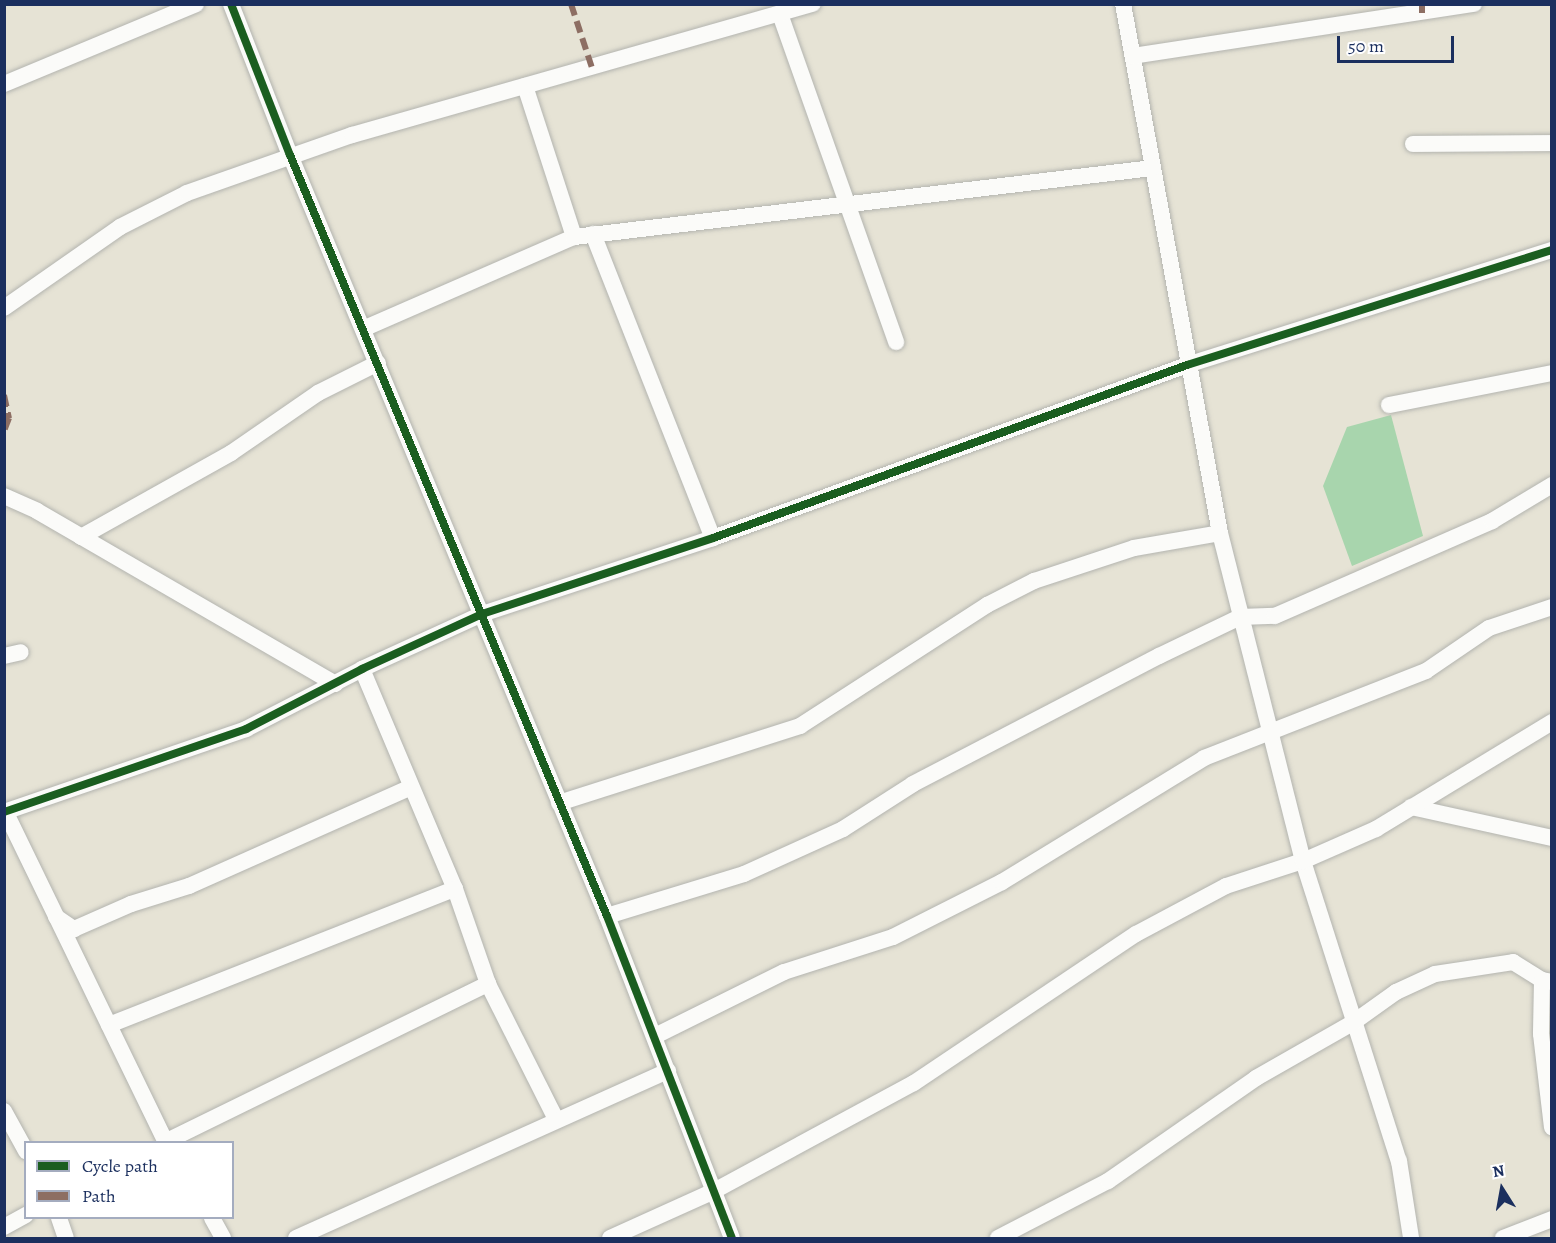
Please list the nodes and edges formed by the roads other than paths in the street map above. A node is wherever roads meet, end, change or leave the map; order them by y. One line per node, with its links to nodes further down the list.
1 (196, 4): 8 (street)
2 (231, 4): 12 (street)
3 (813, 4): 6 (street)
4 (1123, 4): 7 (street)
5 (1474, 4): 7 (street)
6 (780, 14): 9 (street); 14 (street)
7 (1133, 56): 13 (street)
8 (4, 84)
9 (525, 86): 12 (street); 16 (street)
10 (1551, 143): 11 (street)
11 (1413, 144)
12 (290, 155): 18 (street); 19 (street)
13 (1153, 168): 14 (street); 22 (street)
14 (848, 203): 15 (street); 20 (street)
15 (593, 234): 16 (street); 29 (street)
16 (574, 237): 19 (street)
17 (1551, 250): 22 (street)
18 (4, 309)
19 (363, 330): 21 (street)
20 (896, 342)
21 (378, 363): 28 (street); 31 (street)
22 (1187, 365): 27 (street); 29 (street)
23 (1551, 373): 24 (street)
24 (1389, 405)
25 (1551, 485): 32 (street)
26 (4, 496): 28 (street)
27 (1220, 533): 32 (street); 38 (street)
28 (81, 537): 34 (street)
29 (713, 538): 31 (street)
30 (1551, 607): 36 (street)
31 (482, 614): 33 (street); 38 (street)
32 (1240, 617): 36 (street); 44 (street)
33 (362, 669): 34 (street); 37 (street)
34 (335, 684): 40 (street)
35 (1551, 722): 39 (street)
36 (1271, 734): 42 (street); 50 (street)
37 (411, 787): 43 (street); 45 (street)
38 (560, 803): 44 (street)
39 (1411, 807): 41 (street); 42 (street)
40 (5, 812): 45 (street)
41 (1551, 838)
42 (1303, 861): 48 (street); 58 (street)
43 (455, 889): 47 (street); 49 (street)
44 (607, 916): 50 (street)
45 (56, 917): 49 (street)
46 (1547, 981): 48 (street); 54 (street)
47 (488, 984): 53 (street); 56 (street)
48 (1354, 1022): 69 (street); 70 (street)
49 (109, 1025): 55 (street)
50 (655, 1036): 51 (street)
51 (668, 1071): 53 (street); 58 (street)
52 (4, 1111): 57 (street)
53 (556, 1119): 66 (street)
54 (1551, 1127)
55 (165, 1141)
56 (167, 1141)
57 (24, 1147)
58 (714, 1191): 67 (street); 68 (street)
59 (24, 1216): 63 (street)
60 (59, 1219): 64 (street)
61 (213, 1219): 65 (street)
62 (1551, 1219): 71 (street)
63 (4, 1227)
64 (66, 1239)
65 (223, 1239)
66 (296, 1239)
67 (610, 1239)
68 (732, 1239)
69 (998, 1239)
70 (1411, 1239)
71 (1503, 1239)

